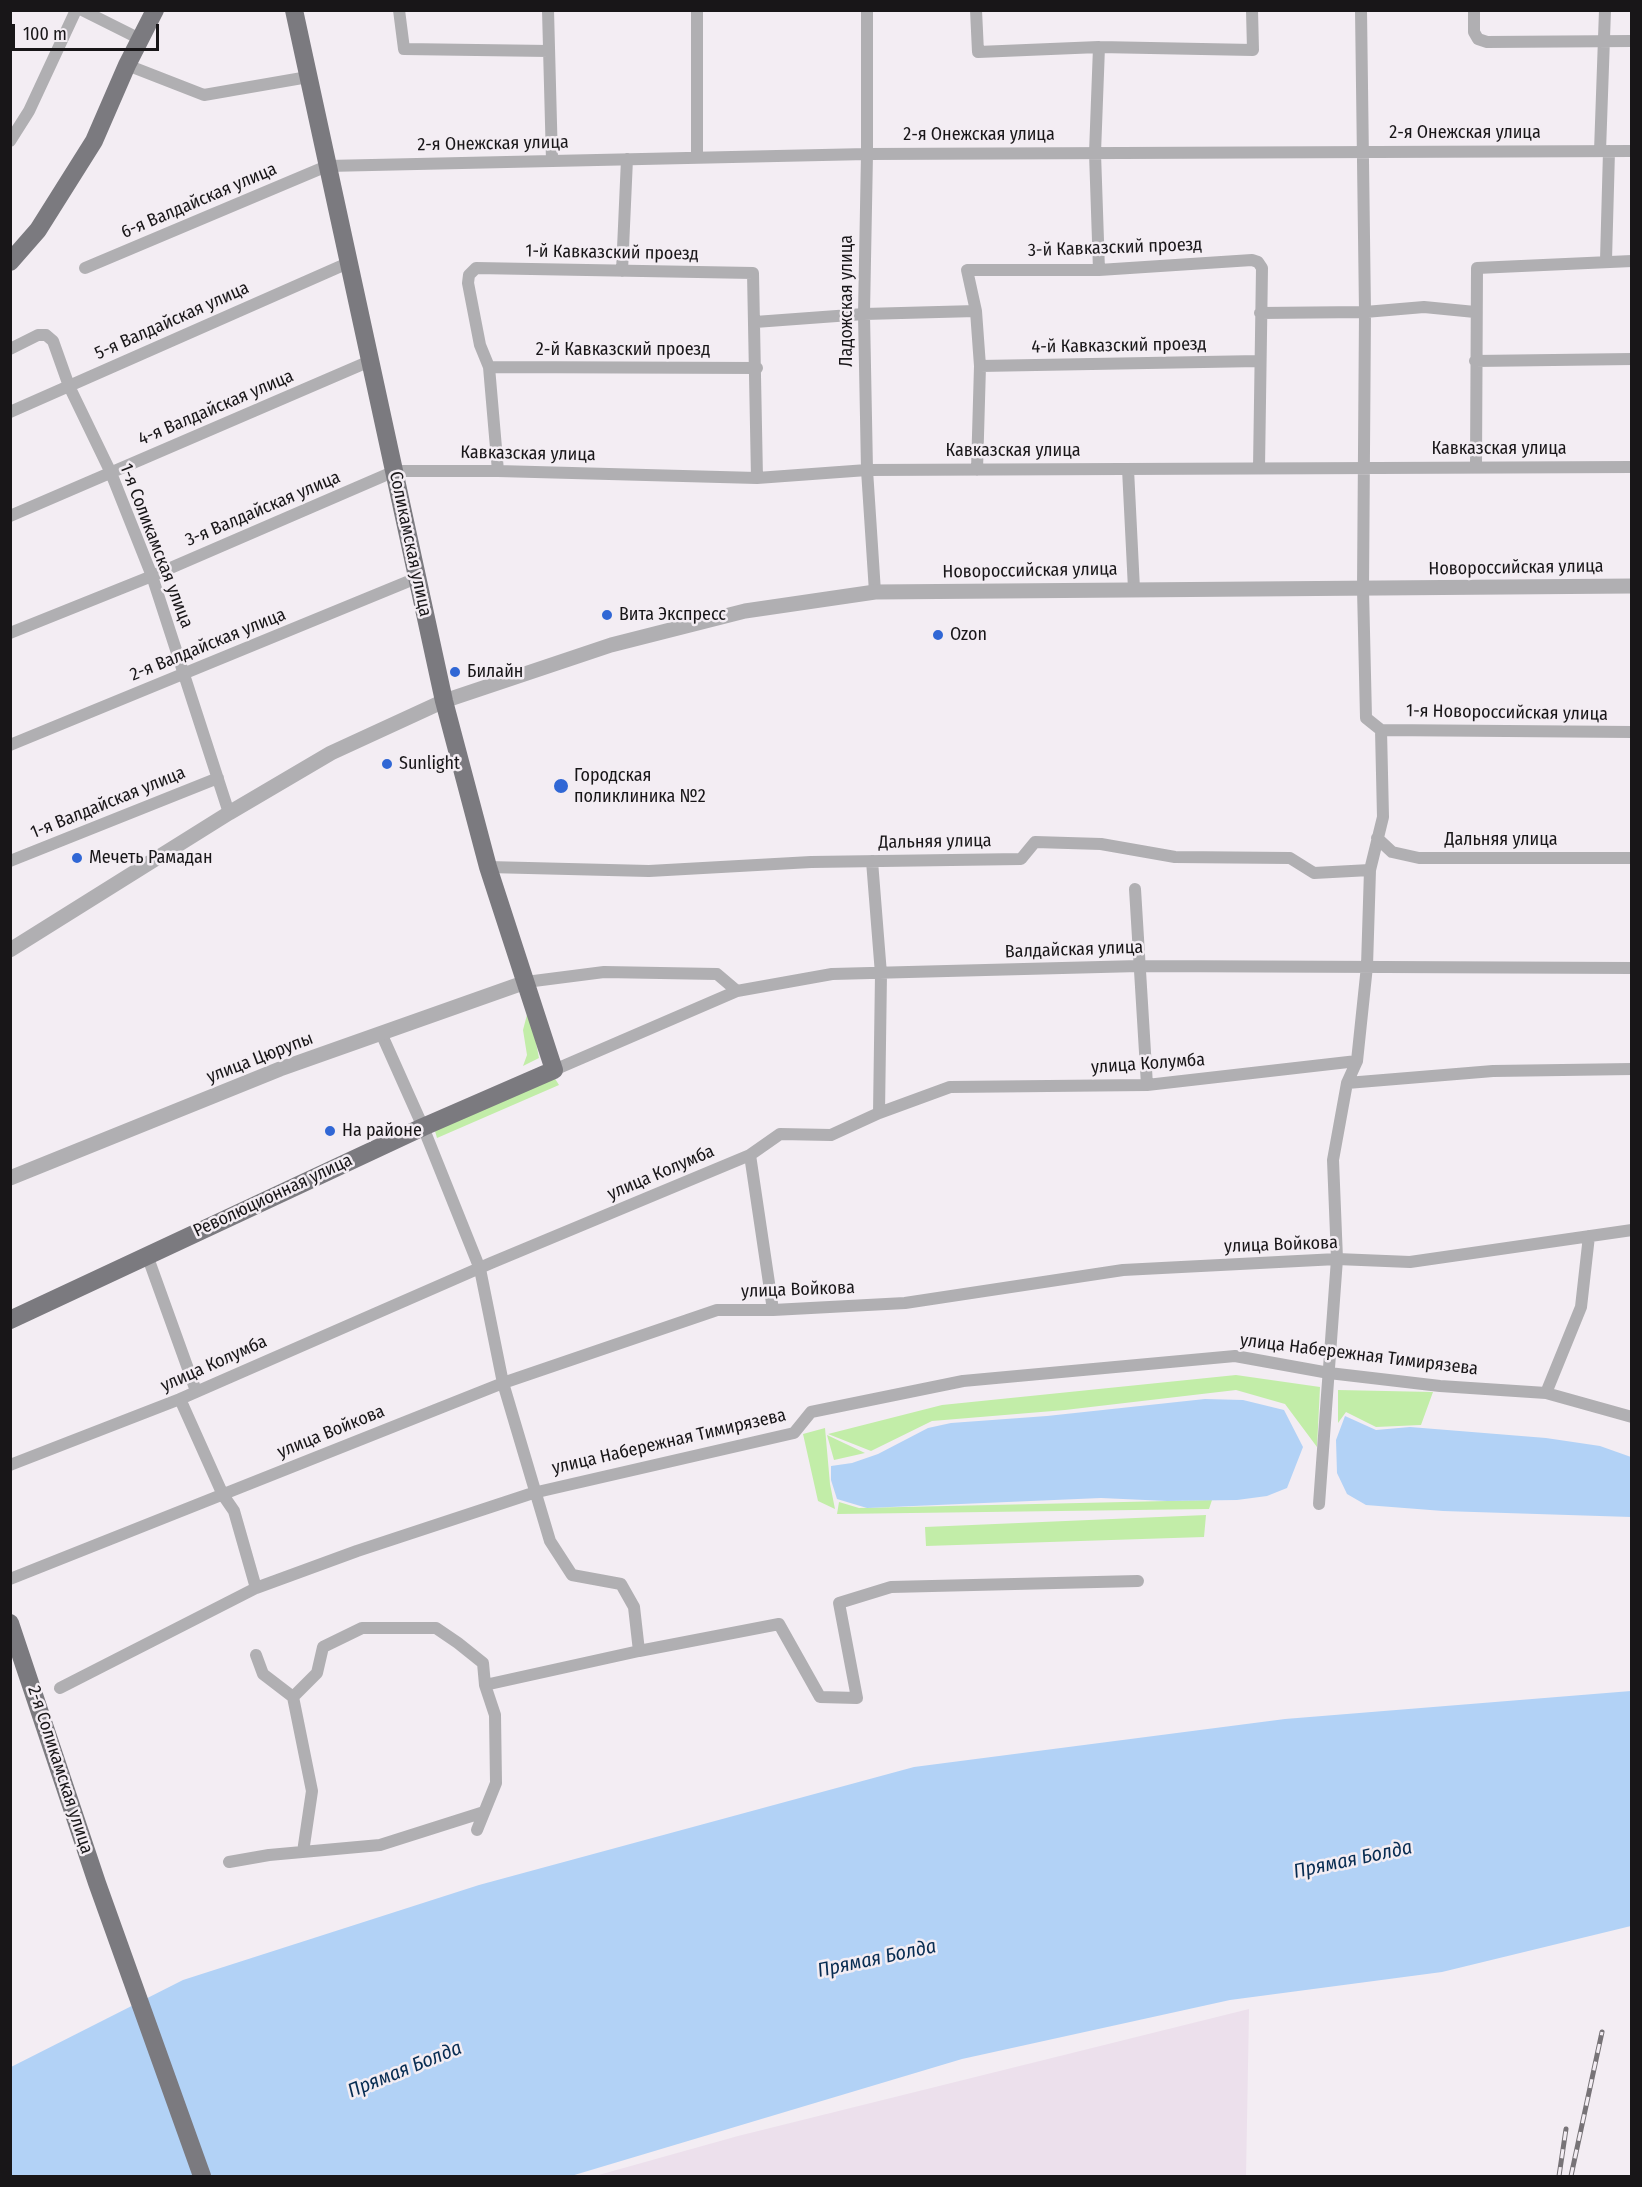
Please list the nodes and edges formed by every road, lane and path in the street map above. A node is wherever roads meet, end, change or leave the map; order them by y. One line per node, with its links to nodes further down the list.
1 (76, 10): 21 (street)
2 (82, 10): 14 (street)
3 (155, 10): 14 (main road)
4 (294, 10): 20 (main road, Соликамская улица)
5 (399, 10): 18 (street)
6 (548, 10): 18 (street)
7 (697, 10): 27 (street)
8 (867, 10): 26 (street, Ладожская улица)
9 (976, 10): 17 (street)
10 (1252, 10): 17 (street)
11 (1361, 10): 24 (street)
12 (1474, 10): 15 (street)
13 (1605, 10): 15 (street)
14 (140, 39): 19 (main road)
15 (1604, 41): 16 (street); 22 (street)
16 (1632, 41)
17 (1099, 47): 25 (street)
18 (549, 51): 29 (street)
19 (127, 64): 20 (street); 33 (main road)
20 (308, 77): 30 (main road, Соликамская улица)
21 (10, 141)
22 (1605, 151): 23 (street, 2-я Онежская улица); 24 (street, 2-я Онежская улица); 31 (street)
23 (1632, 151)
24 (1363, 152): 25 (street, 2-я Онежская улица); 39 (street)
25 (1095, 153): 26 (street, 2-я Онежская улица); 36 (street)
26 (867, 154): 27 (street, 2-я Онежская улица); 42 (street, Ладожская улица)
27 (697, 158): 28 (street, 2-я Онежская улица)
28 (627, 159): 29 (street, 2-я Онежская улица); 37 (street)
29 (552, 161): 30 (street, 2-я Онежская улица)
30 (327, 166): 34 (main road, Соликамская улица); 35 (street, 6-я Валдайская улица)
31 (1606, 260): 32 (street); 40 (street)
32 (1632, 261)
33 (10, 262)
34 (348, 264): 47 (main road, Соликамская улица); 52 (street, 5-я Валдайская улица)
35 (85, 268)
36 (1099, 270): 38 (street, 3-й Кавказский проезд); 41 (street, 3-й Кавказский проезд)
37 (622, 271): 43 (street, 1-й Кавказский проезд); 50 (street, 1-й Кавказский проезд)
38 (976, 311): 42 (street); 49 (street, 3-й Кавказский проезд)
39 (1365, 312): 40 (street); 41 (street); 57 (street)
40 (1475, 312): 48 (street)
41 (1260, 313): 46 (street, 3-й Кавказский проезд)
42 (864, 314): 43 (street); 59 (street, Ладожская улица)
43 (755, 322): 51 (street, 1-й Кавказский проезд)
44 (10, 349): 52 (street, 1-я Соликамская улица)
45 (1632, 359): 48 (street)
46 (1259, 361): 49 (street, 4-й Кавказский проезд); 56 (street, 3-й Кавказский проезд)
47 (370, 362): 61 (main road, Соликамская улица); 63 (street, 4-я Валдайская улица)
48 (1475, 362): 55 (street)
49 (980, 366): 60 (street, 3-й Кавказский проезд)
50 (489, 367): 51 (street, 2-й Кавказский проезд); 62 (street, 1-й Кавказский проезд)
51 (757, 368): 64 (street, 1-й Кавказский проезд)
52 (69, 386): 53 (street, 5-я Валдайская улица); 63 (street, 1-я Соликамская улица)
53 (10, 412)
54 (1632, 466): 55 (street, Кавказская улица)
55 (1476, 467): 57 (street, Кавказская улица)
56 (1259, 468): 57 (street, Кавказская улица); 58 (street, Кавказская улица)
57 (1363, 468): 70 (street)
58 (1128, 469): 60 (street, Кавказская улица); 69 (street)
59 (867, 470): 60 (street, Кавказская улица); 64 (street, Кавказская улица); 71 (street, Ладожская улица)
60 (976, 470)
61 (395, 471): 62 (street, Кавказская улица); 66 (street, 3-я Валдайская улица); 67 (main road, Соликамская улица)
62 (498, 471): 64 (street, Кавказская улица)
63 (111, 473): 65 (street, 4-я Валдайская улица); 66 (street, 1-я Соликамская улица)
64 (757, 478)
65 (10, 516)
66 (152, 576): 72 (street, 3-я Валдайская улица); 73 (street, 1-я Соликамская улица)
67 (418, 577): 73 (street, 2-я Валдайская улица); 74 (main road, Соликамская улица)
68 (1632, 586): 70 (street, Новороссийская улица)
69 (1134, 589): 70 (street, Новороссийская улица); 71 (street, Новороссийская улица)
70 (1363, 589): 75 (street)
71 (874, 592): 74 (street, Новороссийская улица)
72 (10, 633)
73 (184, 675): 77 (street, 2-я Валдайская улица); 78 (street, 1-я Соликамская улица)
74 (444, 701): 79 (street, Новороссийская улица); 84 (main road, Соликамская улица)
75 (1381, 730): 76 (street, 1-я Новороссийская улица); 80 (street)
76 (1632, 732)
77 (10, 745)
78 (218, 778): 79 (street, 1-я Соликамская улица); 82 (street, 1-я Валдайская улица)
79 (229, 813): 87 (street, Новороссийская улица)
80 (1377, 838): 81 (street, Дальняя улица); 85 (street)
81 (1632, 858)
82 (10, 861)
83 (872, 861): 84 (street, Дальняя улица); 85 (street, Дальняя улица); 91 (street)
84 (488, 867): 92 (main road, Соликамская улица)
85 (1370, 870): 89 (street)
86 (1135, 889): 88 (street)
87 (10, 950)
88 (1139, 966): 89 (street, Валдайская улица); 91 (street, Валдайская улица); 99 (street)
89 (1367, 966): 90 (street, Валдайская улица); 95 (street)
90 (1632, 968)
91 (881, 974): 93 (street, Валдайская улица); 100 (street)
92 (526, 982): 93 (street); 94 (street, улица Цюрупы); 96 (main road, Соликамская улица)
93 (737, 991): 96 (street, Революционная улица)
94 (381, 1033): 101 (street); 103 (street, улица Цюрупы)
95 (1357, 1061): 98 (street); 99 (street, улица Колумба)
96 (555, 1070): 101 (main road, Революционная улица)
97 (1632, 1070): 98 (street)
98 (1347, 1083): 107 (street)
99 (1147, 1085): 100 (street, улица Колумба)
100 (879, 1113): 102 (street, улица Колумба)
101 (423, 1127): 106 (main road, Революционная улица); 108 (street)
102 (750, 1155): 108 (street, улица Колумба); 109 (street)
103 (10, 1178)
104 (1632, 1230): 105 (street, улица Войкова)
105 (1588, 1236): 107 (street, улица Войкова); 114 (street)
106 (147, 1255): 110 (main road, Революционная улица); 113 (street)
107 (1336, 1259): 109 (street, улица Войкова); 111 (street)
108 (480, 1269): 112 (street); 113 (street, улица Колумба)
109 (773, 1310): 112 (street, улица Войкова)
110 (10, 1320)
111 (1329, 1372): 114 (street, улица Набережная Тимирязева); 118 (street, улица Набережная Тимирязева); 120 (street)
112 (503, 1383): 118 (street); 119 (street, улица Войкова)
113 (196, 1391): 115 (street, улица Колумба)
114 (1546, 1393): 116 (street, улица Набережная Тимирязева)
115 (180, 1400): 117 (street, улица Колумба); 119 (street)
116 (1632, 1417)
117 (10, 1465)
118 (533, 1493): 123 (street, улица Набережная Тимирязева); 125 (street)
119 (223, 1495): 121 (street, улица Войкова); 123 (street)
120 (1319, 1504)
121 (10, 1579)
122 (1138, 1581): 125 (street)
123 (256, 1588): 128 (street, улица Набережная Тимирязева)
124 (10, 1623): 134 (main road, 2-я Соликамская улица)
125 (639, 1651): 127 (street)
126 (256, 1655): 129 (street)
127 (485, 1685): 129 (street); 130 (street)
128 (60, 1688)
129 (293, 1697): 132 (street)
130 (484, 1812): 131 (street); 132 (street)
131 (477, 1830)
132 (303, 1852): 133 (street)
133 (229, 1862)
134 (202, 2176)

